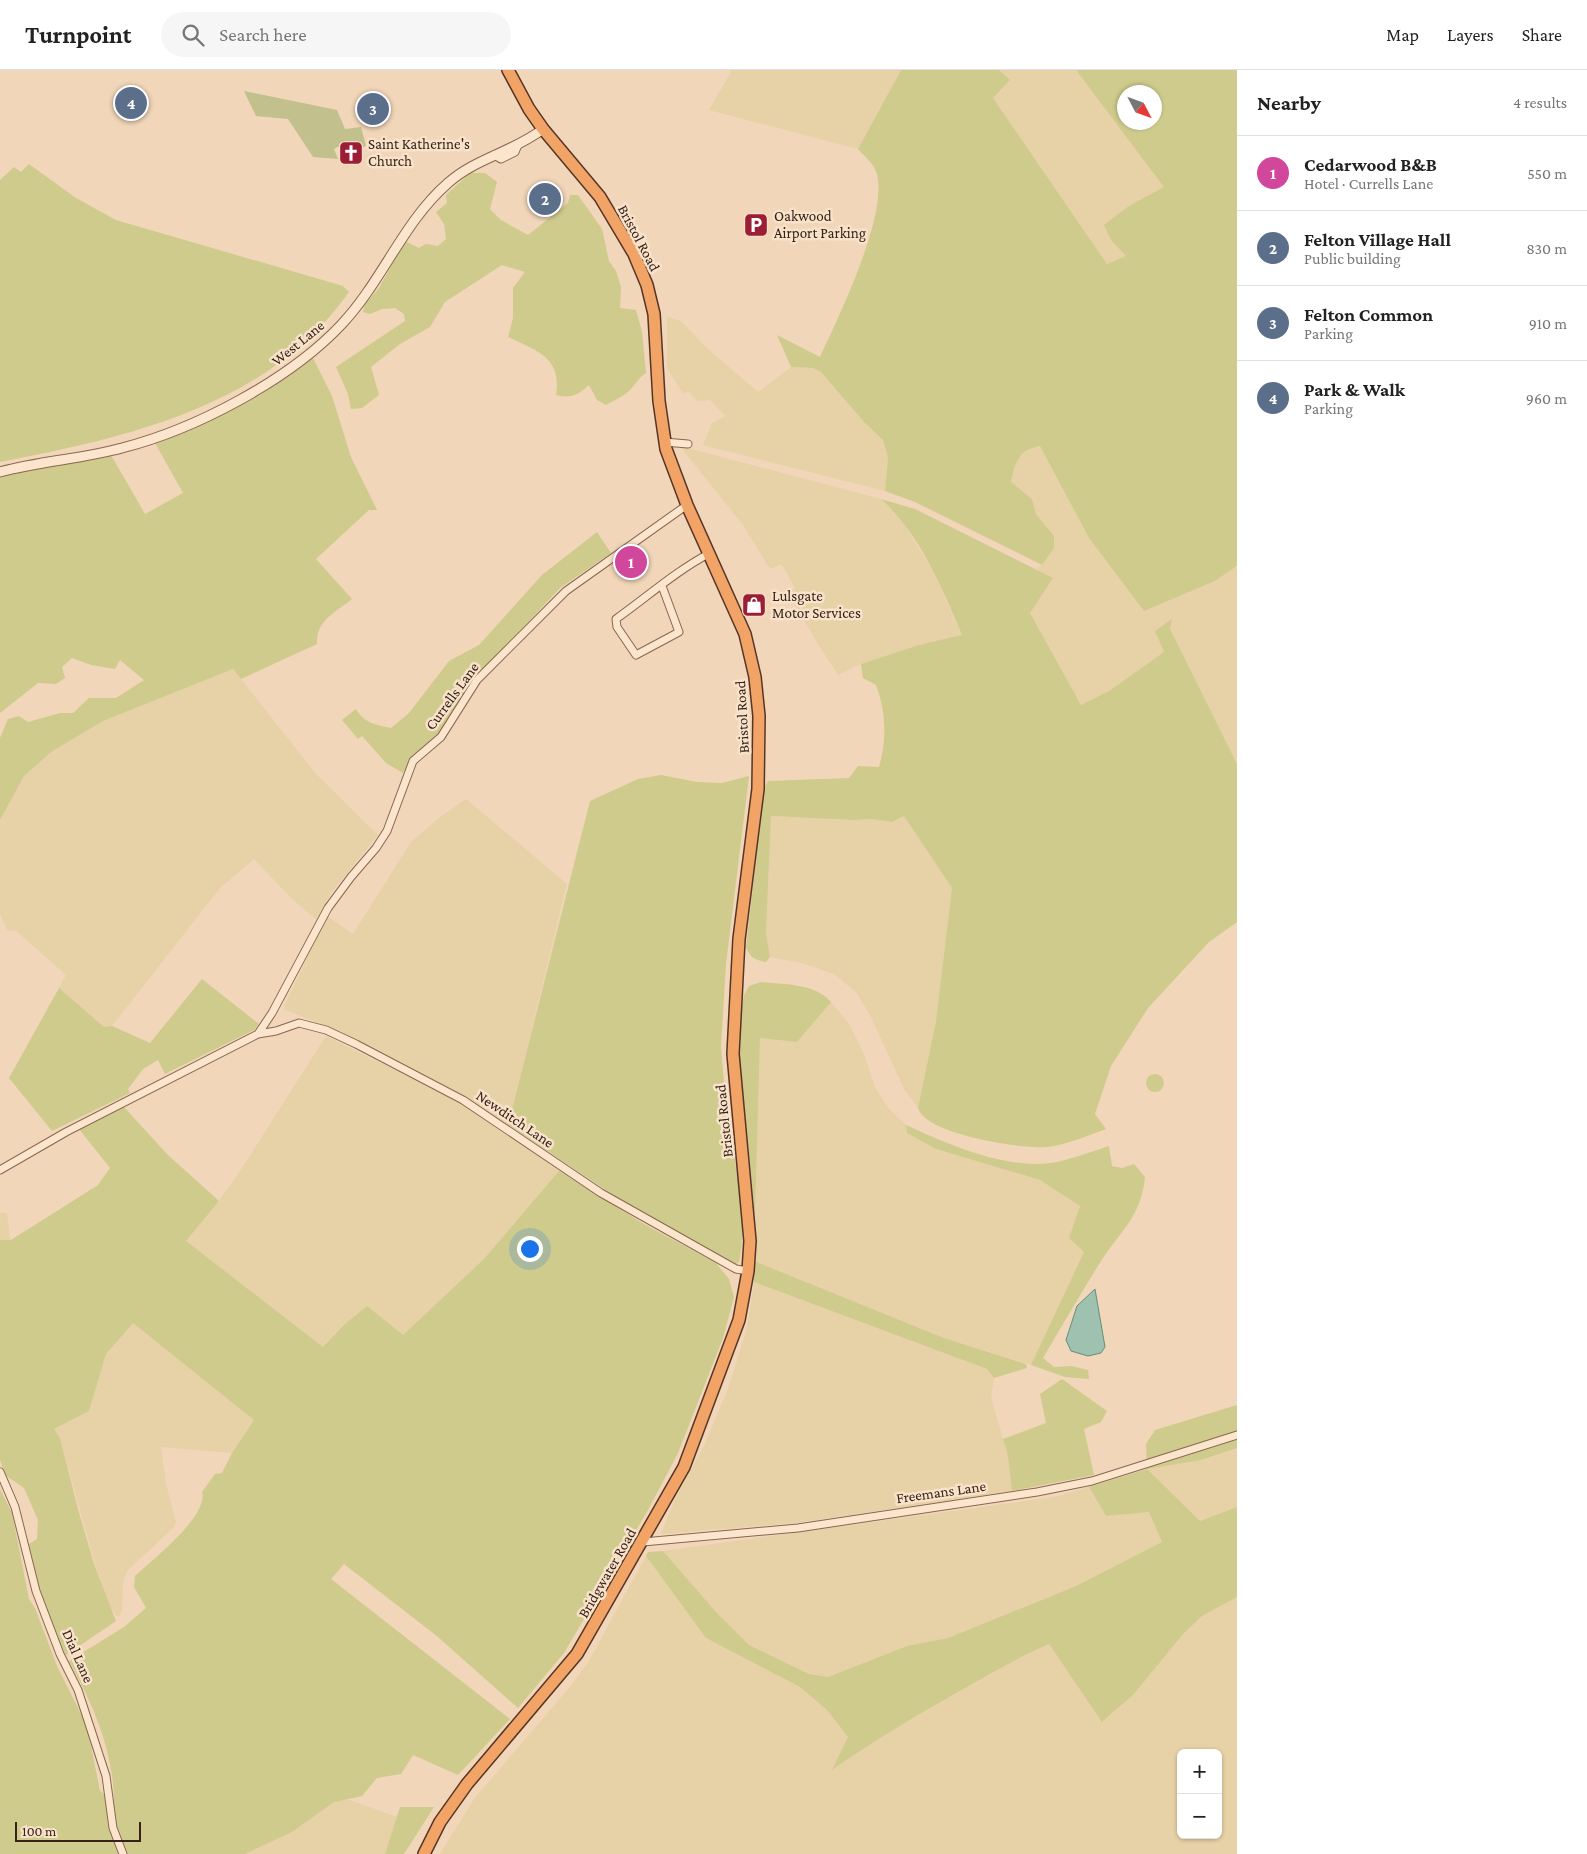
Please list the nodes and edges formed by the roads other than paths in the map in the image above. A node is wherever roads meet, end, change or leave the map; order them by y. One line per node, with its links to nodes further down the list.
1 (508, 70): 2 (highway, Bristol Road)
2 (542, 129): 3 (highway, Bristol Road); 5 (street, West Lane)
3 (664, 442): 4 (street); 6 (highway, Bristol Road)
4 (688, 444)
5 (0, 472)
6 (687, 506): 7 (highway, Bristol Road); 9 (street, Currells Lane)
7 (710, 553): 8 (street); 11 (highway, Bristol Road)
8 (662, 586): 8 (street)
9 (258, 1034): 10 (street); 11 (street, Newditch Lane)
10 (0, 1170)
11 (748, 1271): 14 (highway, Bridgwater Road)
12 (1237, 1435): 14 (street, Freemans Lane)
13 (0, 1472): 15 (street, Dial Lane)
14 (643, 1542): 16 (highway, Bridgwater Road)
15 (123, 1854)
16 (424, 1854)

